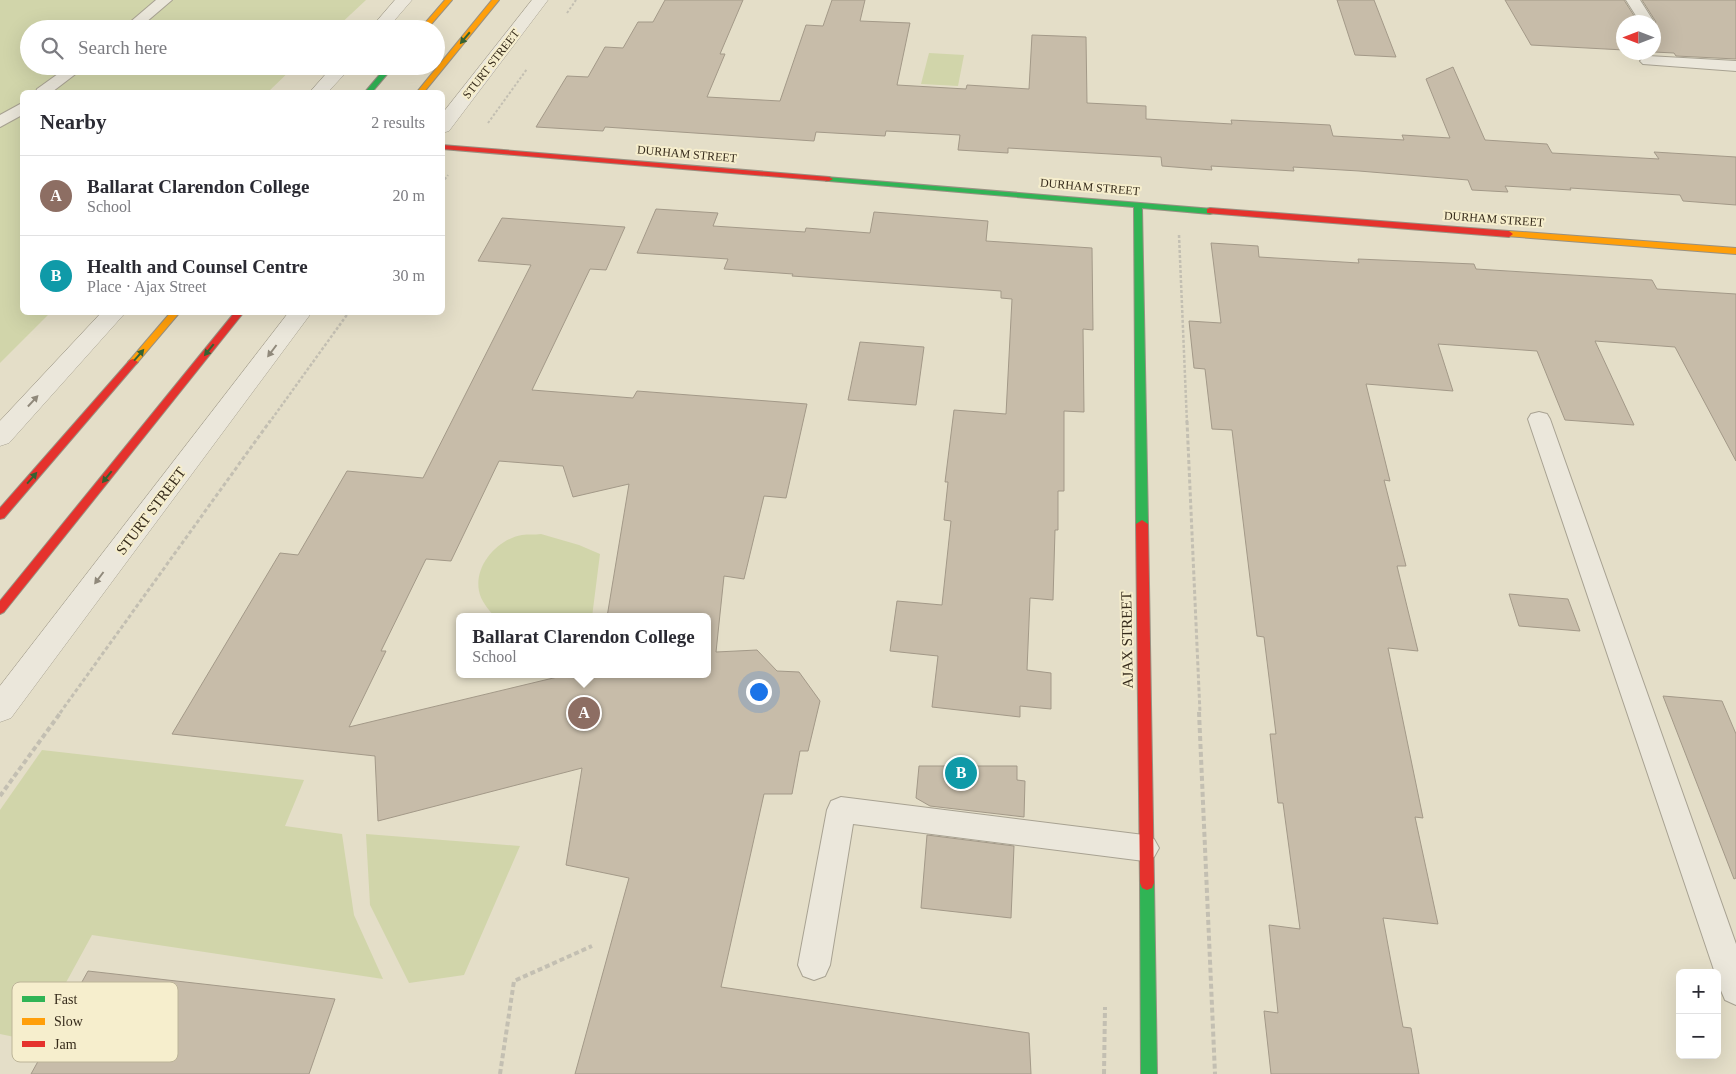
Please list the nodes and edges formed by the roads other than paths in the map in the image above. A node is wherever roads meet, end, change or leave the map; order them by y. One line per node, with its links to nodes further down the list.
1 (164, 0): 8 (lane)
2 (404, 0): 9 (street)
3 (449, 0): 10 (street)
4 (496, 0): 12 (street, one-way to 12)
5 (540, 0): 24 (street, STURT STREET)
6 (1633, 0): 7 (lane)
7 (1643, 15)
8 (140, 20)
9 (386, 20)
10 (431, 20)
11 (1648, 61): 13 (lane)
12 (445, 62)
13 (1736, 66)
14 (67, 75): 18 (lane)
15 (335, 75): 19 (street)
16 (382, 75): 20 (street)
17 (434, 75): 21 (street, one-way to 21)
18 (46, 90)
19 (321, 90)
20 (370, 90)
21 (422, 90)
22 (20, 109): 23 (lane)
23 (0, 122)
24 (445, 123)
25 (445, 147): 26 (street, DURHAM STREET)
26 (1138, 205): 27 (street, DURHAM STREET); 37 (street, AJAX STREET)
27 (1736, 251)
28 (112, 315): 33 (street, one-way to 28)
29 (173, 315): 34 (street, one-way to 29)
30 (238, 315): 35 (street, one-way to 35)
31 (299, 315): 36 (street, STURT STREET, one-way to 36)
32 (1539, 419): 39 (lane)
33 (0, 437)
34 (0, 515)
35 (0, 608)
36 (0, 709)
37 (1144, 848): 38 (lane); 40 (street, AJAX STREET)
38 (814, 965)
39 (1736, 989)
40 (1149, 1074)

